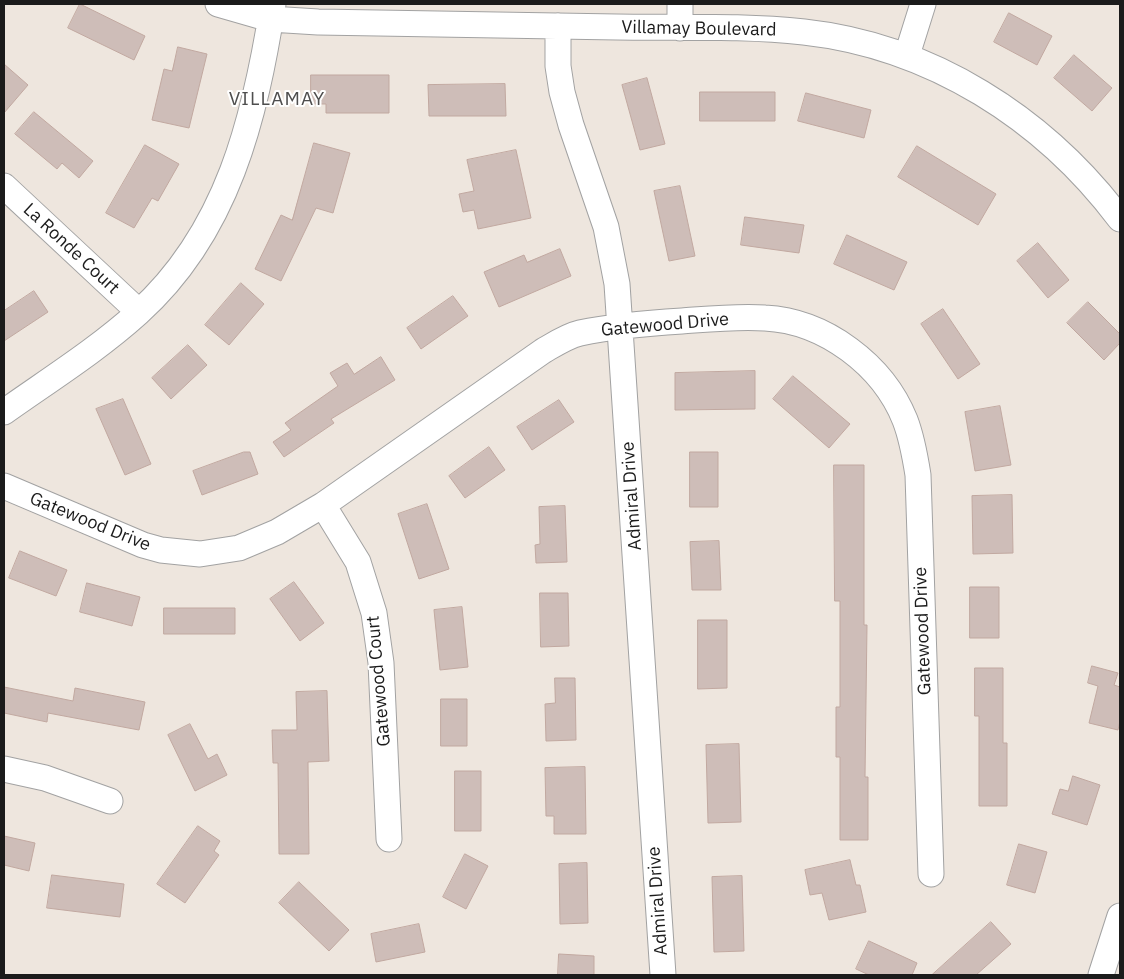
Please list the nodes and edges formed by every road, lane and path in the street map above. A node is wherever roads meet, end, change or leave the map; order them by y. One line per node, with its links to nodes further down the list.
1 (218, 4): 3 (street, Villamay Boulevard)
2 (924, 4): 6 (street)
3 (272, 11): 5 (street, Villamay Boulevard); 9 (street)
4 (680, 16): 5 (street, Villamay Boulevard); 6 (street, Villamay Boulevard)
5 (558, 26): 10 (street, Admiral Drive)
6 (907, 55): 8 (street, Villamay Boulevard)
7 (4, 186): 9 (street, La Ronde Court)
8 (1120, 219)
9 (139, 312): 11 (street)
10 (621, 327): 13 (street, Gatewood Drive); 17 (street, Gatewood Drive); 19 (street, Admiral Drive)
11 (4, 412)
12 (4, 486): 13 (street, Gatewood Drive)
13 (323, 505): 16 (street, Gatewood Court)
14 (4, 769): 15 (street)
15 (110, 801)
16 (388, 839)
17 (931, 874)
18 (1120, 916): 20 (street)
19 (663, 975)
20 (1101, 975)

